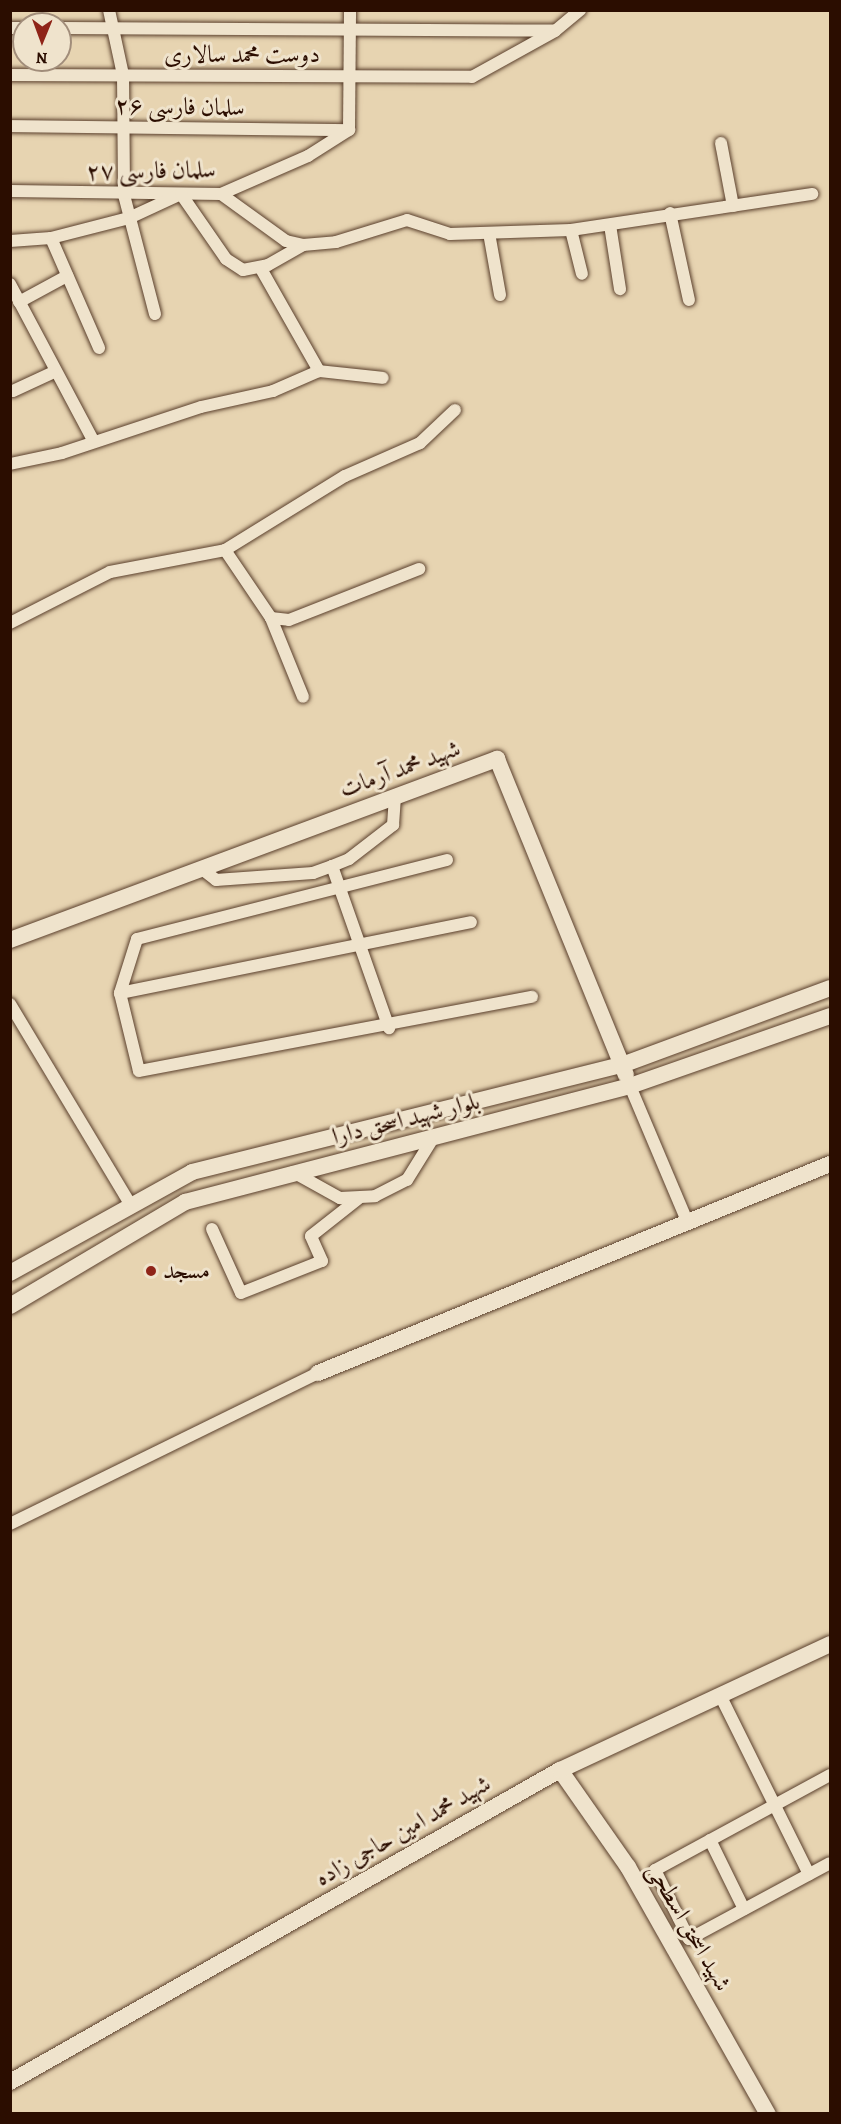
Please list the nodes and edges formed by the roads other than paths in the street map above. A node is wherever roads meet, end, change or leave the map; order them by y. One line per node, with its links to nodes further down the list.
1 (109, 10): 5 (street)
2 (350, 10): 6 (street)
3 (580, 10): 7 (street)
4 (72, 28): 5 (street)
5 (110, 28): 6 (street); 9 (street)
6 (350, 28): 7 (street); 10 (street)
7 (555, 31): 10 (street, دوست محمد سالاری)
8 (10, 75): 9 (street, دوست محمد سالاری)
9 (123, 75): 10 (street, دوست محمد سالاری); 12 (street)
10 (350, 76): 13 (street)
11 (10, 126): 12 (street, سلمان فارسی ۲۶)
12 (125, 127): 13 (street, سلمان فارسی ۲۶); 19 (street)
13 (350, 130): 17 (street, سلمان فارسی ۲۷)
14 (721, 143): 20 (street)
15 (10, 191): 19 (street, سلمان فارسی ۲۷)
16 (181, 194): 17 (street, سلمان فارسی ۲۷); 19 (street, سلمان فارسی ۲۷); 22 (street); 29 (street)
17 (221, 194): 28 (street)
18 (812, 194): 20 (street)
19 (124, 195): 22 (street)
20 (733, 206): 21 (street)
21 (670, 213): 23 (street); 35 (street)
22 (129, 218): 26 (street); 37 (street)
23 (610, 225): 24 (street); 33 (street)
24 (571, 230): 25 (street); 30 (street)
25 (489, 233): 28 (street); 34 (street)
26 (51, 238): 27 (street); 31 (street)
27 (10, 241)
28 (303, 245): 29 (street)
29 (260, 267): 40 (street)
30 (582, 274)
31 (67, 276): 36 (street); 38 (street)
32 (10, 284): 36 (street)
33 (620, 289)
34 (500, 295)
35 (689, 300)
36 (19, 302): 39 (street)
37 (155, 314)
38 (99, 348)
39 (56, 371): 42 (street); 44 (street)
40 (319, 371): 41 (street); 44 (street)
41 (383, 378)
42 (13, 391)
43 (455, 410): 46 (street)
44 (93, 440): 45 (street)
45 (10, 464)
46 (225, 550): 48 (street); 49 (street)
47 (419, 569): 48 (street)
48 (271, 618): 50 (street)
49 (10, 623)
50 (303, 697)
51 (395, 797): 53 (street); 54 (street, شهید محمد آرمات); 65 (street, شهید محمد آرمات)
52 (447, 860): 55 (street)
53 (332, 866): 54 (street); 55 (street)
54 (202, 869): 57 (street, شهید محمد آرمات)
55 (339, 888): 58 (street); 60 (street)
56 (471, 922): 58 (street)
57 (10, 939)
58 (361, 947): 60 (street); 64 (street)
59 (831, 988): 65 (street, بلوار شهید اسحق دارا)
60 (120, 993): 64 (street)
61 (532, 997): 64 (street)
62 (10, 1004): 73 (street)
63 (831, 1016): 66 (street, بلوار شهید اسحق دارا)
64 (389, 1028)
65 (622, 1065): 66 (street); 67 (street, بلوار شهید اسحق دارا)
66 (630, 1086): 68 (street, بلوار شهید اسحق دارا); 74 (street)
67 (338, 1132): 69 (street); 73 (street, بلوار شهید اسحق دارا)
68 (435, 1135): 69 (street, بلوار شهید اسحق دارا); 72 (street)
69 (346, 1158): 71 (street, بلوار شهید اسحق دارا)
70 (831, 1164): 74 (street)
71 (293, 1172): 72 (street); 77 (street, بلوار شهید اسحق دارا)
72 (358, 1199): 75 (street)
73 (130, 1204): 76 (street, بلوار شهید اسحق دارا)
74 (687, 1221): 78 (street)
75 (212, 1229)
76 (10, 1273)
77 (10, 1306)
78 (318, 1373): 79 (street)
79 (10, 1524)
80 (831, 1644): 81 (street, شهید محمد امین حاجی زاده)
81 (721, 1697): 82 (street, شهید محمد امین حاجی زاده); 84 (street)
82 (560, 1770): 89 (street, شهید محمد امین حاجی زاده); 90 (street, شهید اسحق اسطحی)
83 (831, 1775): 84 (street)
84 (772, 1804): 85 (street); 87 (street)
85 (710, 1840): 88 (street); 88 (street)
86 (831, 1863): 87 (street)
87 (809, 1874): 88 (street)
88 (744, 1910)
89 (10, 2082)
90 (768, 2114)

